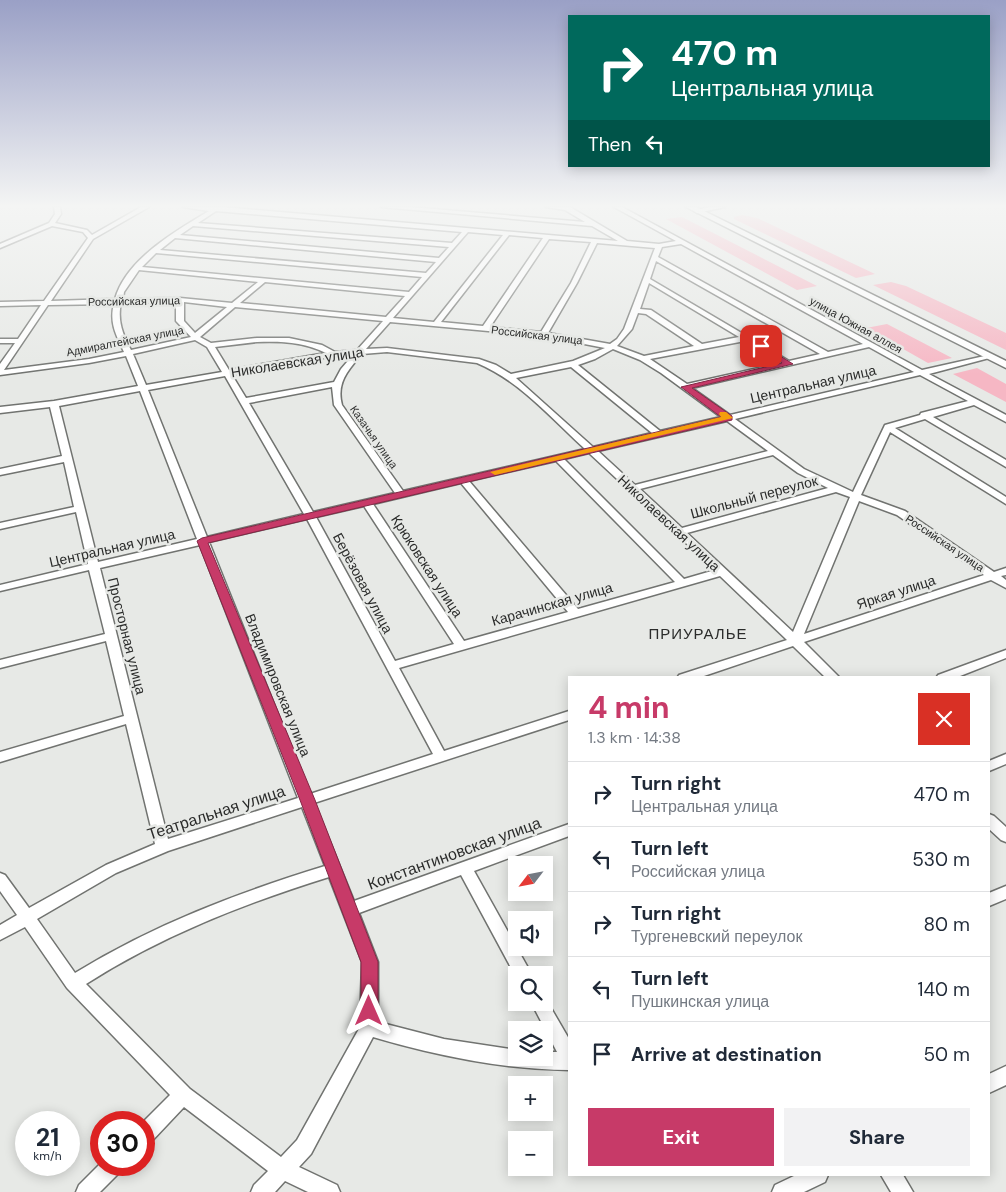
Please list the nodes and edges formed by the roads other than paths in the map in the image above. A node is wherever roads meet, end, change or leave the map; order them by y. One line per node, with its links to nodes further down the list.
1 (74, 263): 19 (street)
2 (142, 263): 12 (street, Владимировская улица)
3 (286, 263): 13 (street)
4 (438, 263): 13 (street)
5 (485, 263): 24 (street)
6 (530, 263): 25 (street)
7 (584, 263): 26 (street)
8 (653, 263): 15 (street)
9 (668, 263): 38 (street)
10 (720, 263): 32 (street, улица Южная аллея)
11 (800, 263): 39 (main road)
12 (137, 268): 14 (street); 17 (street, Владимировская улица)
13 (427, 275): 16 (street)
14 (264, 280): 16 (street); 21 (street, Адмиралтейская улица)
15 (648, 280): 22 (street); 28 (street)
16 (410, 294): 23 (street)
17 (120, 300): 18 (street, Российская улица); 19 (street, Российская улица); 36 (street, Владимировская улица)
18 (180, 300): 21 (street, Российская улица); 27 (street)
19 (47, 302): 20 (street, Российская улица); 30 (street)
20 (0, 304)
21 (237, 304): 23 (street, Российская улица); 27 (street, Адмиралтейская улица)
22 (636, 311): 33 (street); 34 (street)
23 (388, 318): 24 (street, Российская улица); 35 (street)
24 (437, 324): 25 (street, Российская улица)
25 (486, 328): 26 (street, Российская улица)
26 (544, 334): 33 (street, Российская улица)
27 (195, 337): 31 (street); 36 (street, Адмиралтейская улица)
28 (747, 338): 34 (street); 42 (street)
29 (0, 341): 30 (street)
30 (21, 341): 44 (street)
31 (210, 345): 37 (street); 45 (street, Берёзовая улица)
32 (870, 345): 38 (street); 46 (street, улица Южная аллея)
33 (614, 347): 40 (street, Российская улица); 41 (street)
34 (701, 347): 40 (street)
35 (359, 352): 37 (street, Николаевская улица); 47 (street, Николаевская улица); 48 (street)
36 (129, 354): 44 (street, Адмиралтейская улица); 50 (street, Владимировская улица)
37 (334, 354): 45 (street, Николаевская улица)
38 (828, 355): 42 (street)
39 (989, 357): 43 (main road); 46 (street, Центральная улица)
40 (643, 358): 49 (street, Российская улица)
41 (572, 364): 47 (street); 59 (street)
42 (789, 364): 49 (street)
43 (1006, 365)
44 (0, 371)
45 (226, 373): 50 (street, Николаевская улица); 51 (street, Берёзовая улица)
46 (921, 373): 52 (street, улица Южная аллея); 56 (street, Центральная улица)
47 (510, 377): 60 (street, Николаевская улица)
48 (336, 384): 51 (street); 69 (street, Казачья улица)
49 (685, 387): 56 (street, Российская улица)
50 (143, 388): 53 (street, Николаевская улица); 77 (street, Владимировская улица)
51 (244, 401): 74 (street, Берёзовая улица)
52 (975, 402): 55 (street); 57 (street, улица Южная аллея)
53 (54, 404): 54 (street, Николаевская улица); 63 (street, Просторная улица)
54 (0, 410)
55 (924, 416): 58 (street); 64 (street)
56 (728, 418): 59 (street, Центральная улица); 61 (street, Российская улица)
57 (1006, 419)
58 (888, 427): 70 (street); 71 (street)
59 (658, 434): 60 (street, Центральная улица)
60 (591, 450): 62 (street, Центральная улица); 67 (street, Николаевская улица)
61 (775, 452): 67 (street); 68 (street, Российская улица)
62 (557, 457): 66 (street, Центральная улица); 82 (street)
63 (68, 458): 65 (street); 73 (street, Просторная улица)
64 (1006, 464)
65 (0, 472)
66 (464, 480): 69 (street, Центральная улица); 85 (street)
67 (633, 488): 76 (street, Николаевская улица)
68 (837, 489): 70 (street, Российская улица); 76 (street, Школьный переулок)
69 (401, 495): 72 (street, Центральная улица)
70 (856, 495): 81 (street, Российская улица); 87 (street)
71 (1006, 501)
72 (367, 503): 74 (street, Центральная улица); 88 (street, Крюковская улица)
73 (81, 508): 75 (street); 78 (street, Просторная улица)
74 (311, 517): 77 (street, Центральная улица); 91 (street, Берёзовая улица)
75 (0, 526)
76 (679, 532): 80 (street, Николаевская улица)
77 (202, 541): 78 (street, Центральная улица); 101 (street, Владимировская улица)
78 (94, 566): 84 (street, Центральная улица); 86 (street, Просторная улица)
79 (1006, 571): 81 (street, Яркая улица)
80 (722, 572): 82 (street, Карачинская улица); 87 (street, Николаевская улица)
81 (992, 576): 83 (street, Российская улица); 87 (street, Яркая улица)
82 (681, 582): 85 (street, Карачинская улица)
83 (1006, 585)
84 (0, 588)
85 (576, 614): 88 (street, Карачинская улица)
86 (112, 636): 90 (street); 96 (street, Просторная улица)
87 (795, 641): 92 (street); 93 (street, Николаевская улица)
88 (461, 646): 91 (street, Карачинская улица)
89 (1006, 654): 94 (street)
90 (0, 664)
91 (391, 666): 98 (street, Берёзовая улица)
92 (689, 676)
93 (832, 676)
94 (947, 676)
95 (568, 715): 98 (street, Театральная улица)
96 (132, 718): 97 (street); 105 (street, Просторная улица)
97 (0, 757)
98 (441, 757): 101 (street, Театральная улица)
99 (1006, 759): 100 (street)
100 (990, 766)
101 (308, 800): 105 (street, Театральная улица); 107 (street, Владимировская улица)
102 (990, 821): 104 (street)
103 (568, 830): 106 (street, Константиновская улица)
104 (1006, 836)
105 (162, 847): 112 (street, Театральная улица)
106 (465, 868): 111 (street, Константиновская улица); 114 (street)
107 (333, 870): 111 (street, Владимировская улица); 115 (street)
108 (0, 879): 112 (street)
109 (1006, 892): 110 (street)
110 (990, 900)
111 (350, 909): 117 (street, Владимировская улица)
112 (25, 917): 113 (street, Театральная улица); 115 (street)
113 (0, 933)
114 (519, 966)
115 (73, 983): 122 (street)
116 (544, 1011): 118 (street)
117 (369, 1028): 119 (street); 124 (street, Владимировская улица)
118 (568, 1055)
119 (568, 1062)
120 (1006, 1075): 121 (street)
121 (990, 1083)
122 (183, 1096): 123 (street); 124 (street)
123 (155, 1124)
124 (282, 1170): 129 (street, Владимировская улица); 130 (street)
125 (102, 1176): 128 (street)
126 (816, 1176): 131 (street)
127 (892, 1176): 132 (street)
128 (86, 1192)
129 (261, 1192)
130 (330, 1192)
131 (782, 1192)
132 (903, 1192)

